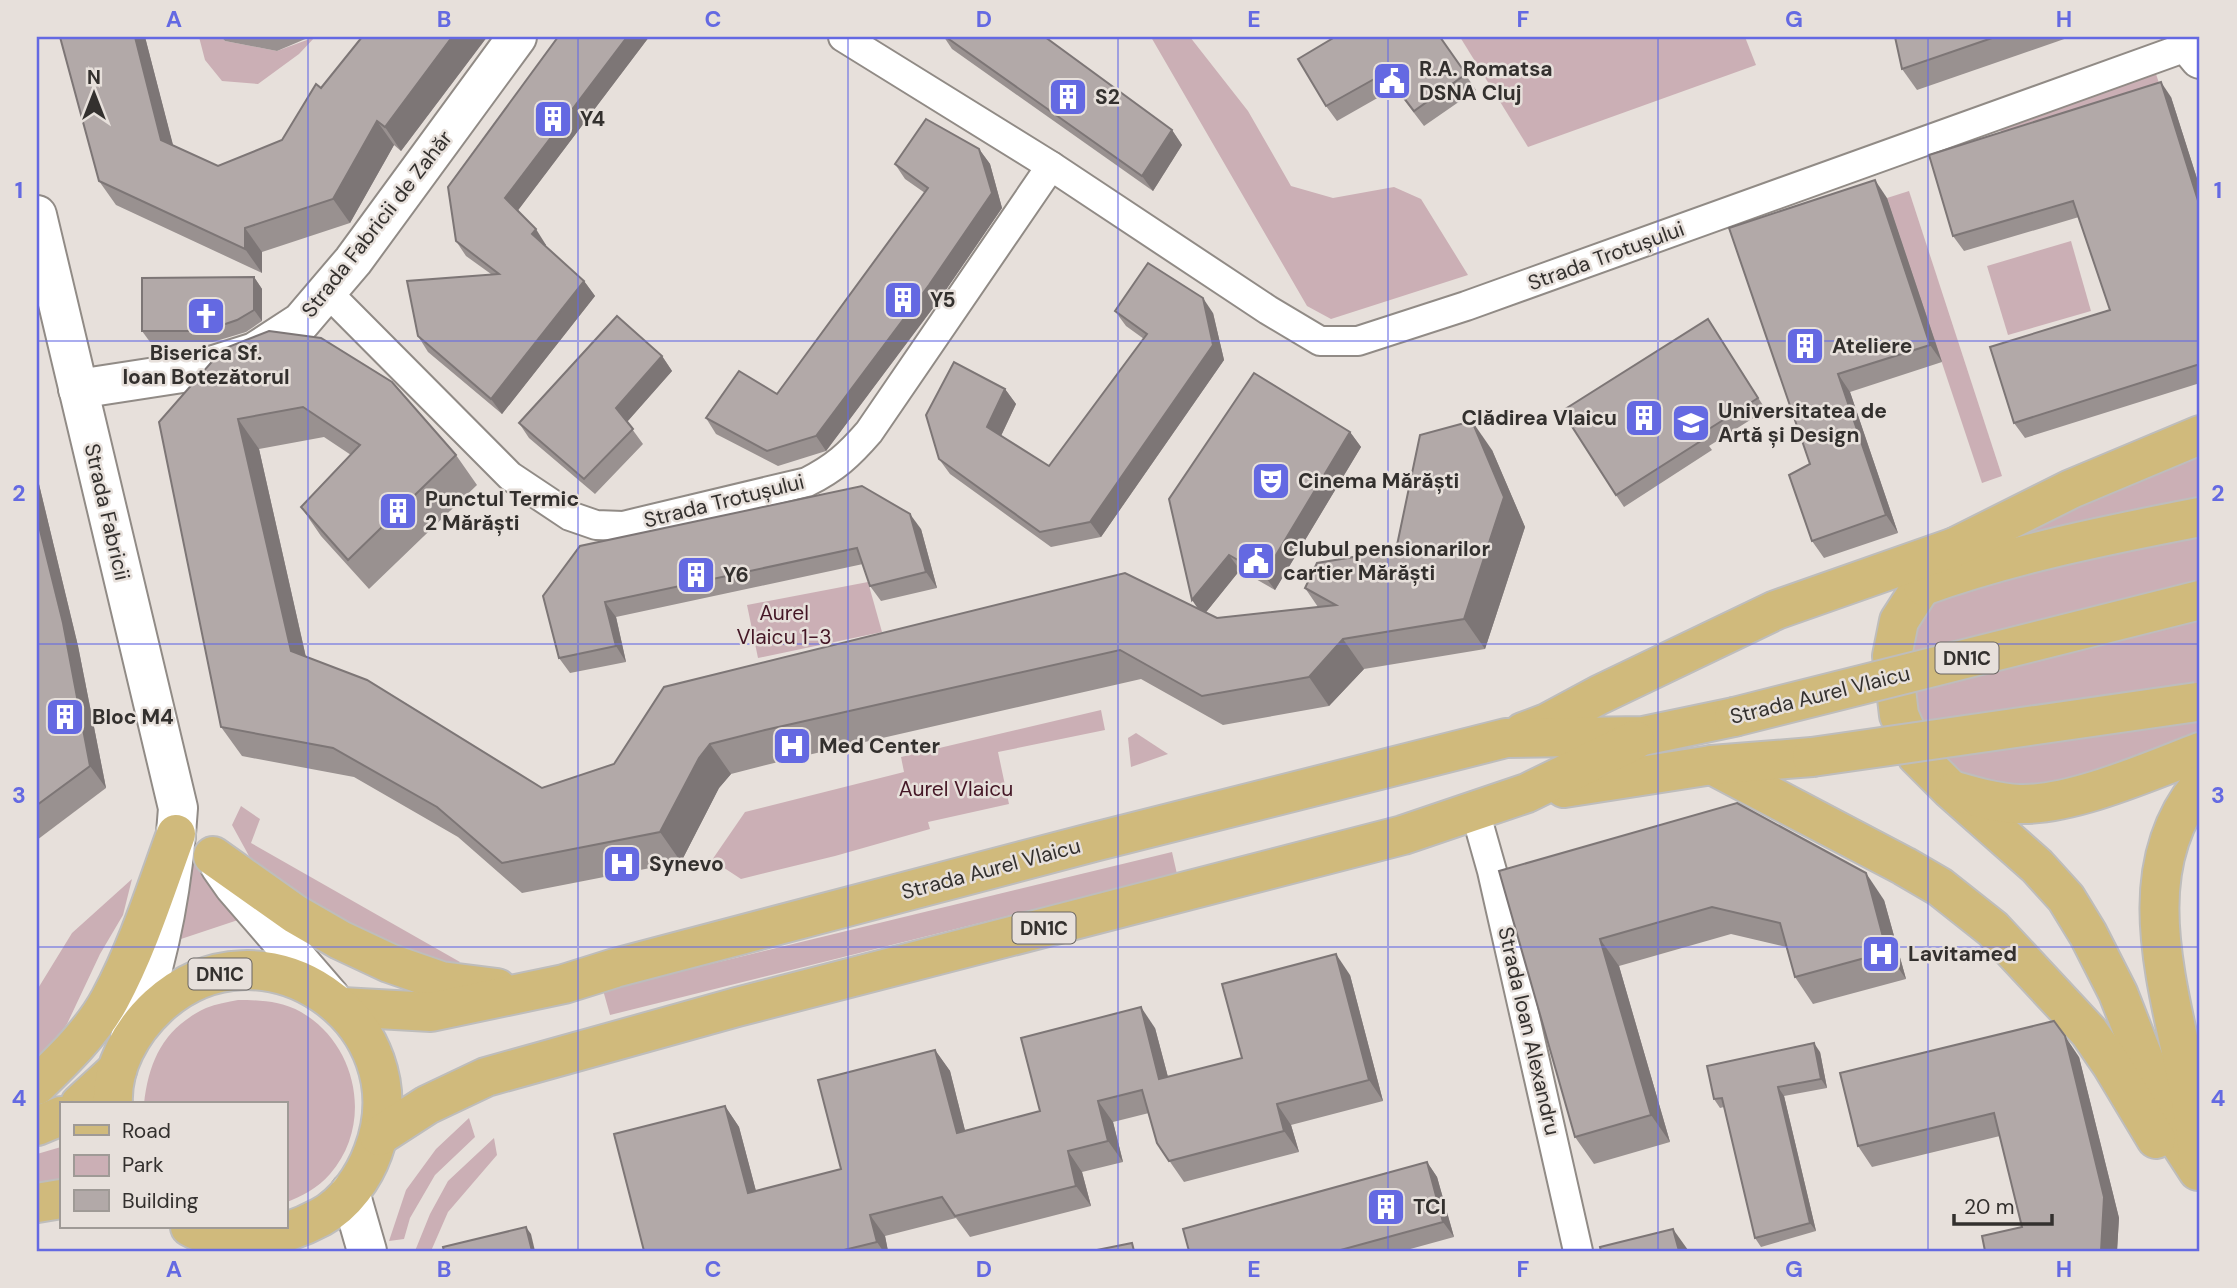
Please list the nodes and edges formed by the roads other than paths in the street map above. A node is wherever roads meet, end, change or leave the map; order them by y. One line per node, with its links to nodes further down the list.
1 (517, 37): 6 (main road, Strada Fabricii de Zahăr)
2 (842, 37): 4 (street, Strada Trotușului)
3 (2194, 47): 4 (street, Strada Trotușului)
4 (1051, 166): 6 (street, Strada Trotușului)
5 (37, 215): 7 (main road, Strada Fabricii)
6 (328, 293): 7 (main road, Strada Fabricii de Zahăr)
7 (78, 389): 22 (main road, Strada Fabricii)
8 (2198, 437): 10 (main road)
9 (2200, 517): 11 (main road)
10 (1955, 547): 11 (main road); 15 (main road)
11 (1921, 587): 19 (main road)
12 (2200, 600): 14 (main road, Strada Aurel Vlaicu / DN1C, bridge)
13 (2199, 702): 17 (main road, bridge)
14 (1643, 736): 15 (main road, Strada Aurel Vlaicu / DN1C); 20 (main road, Strada Aurel Vlaicu / DN1C)
15 (1506, 738): 24 (main road, Strada Aurel Vlaicu / DN1C)
16 (2200, 752): 19 (main road)
17 (1712, 765): 20 (main road); 32 (main road)
18 (2200, 785): 32 (main road)
19 (1950, 789): 32 (main road)
20 (1527, 793): 21 (main road, Strada Aurel Vlaicu / DN1C)
21 (1475, 811): 31 (main road, Strada Aurel Vlaicu / DN1C); 38 (street, Strada Ioan Alexandru)
22 (177, 821): 23 (main road, Strada Fabricii); 26 (main road, Strada Fabricii); 27 (main road)
23 (213, 856): 24 (main road); 25 (main road, Strada Fabricii)
24 (530, 992): 25 (main road, Strada Aurel Vlaicu / DN1C)
25 (336, 1002): 26 (main road, DN1C); 31 (main road, DN1C)
26 (120, 1071): 28 (main road, DN1C)
27 (37, 1085)
28 (82, 1102)
29 (60, 1116): 30 (main road)
30 (37, 1126)
31 (379, 1136): 33 (main road, DN1C)
32 (2200, 1176)
33 (350, 1192): 36 (main road, DN1C); 37 (main road)
34 (60, 1199): 35 (main road)
35 (37, 1203)
36 (194, 1236)
37 (367, 1251)
38 (1578, 1251)

